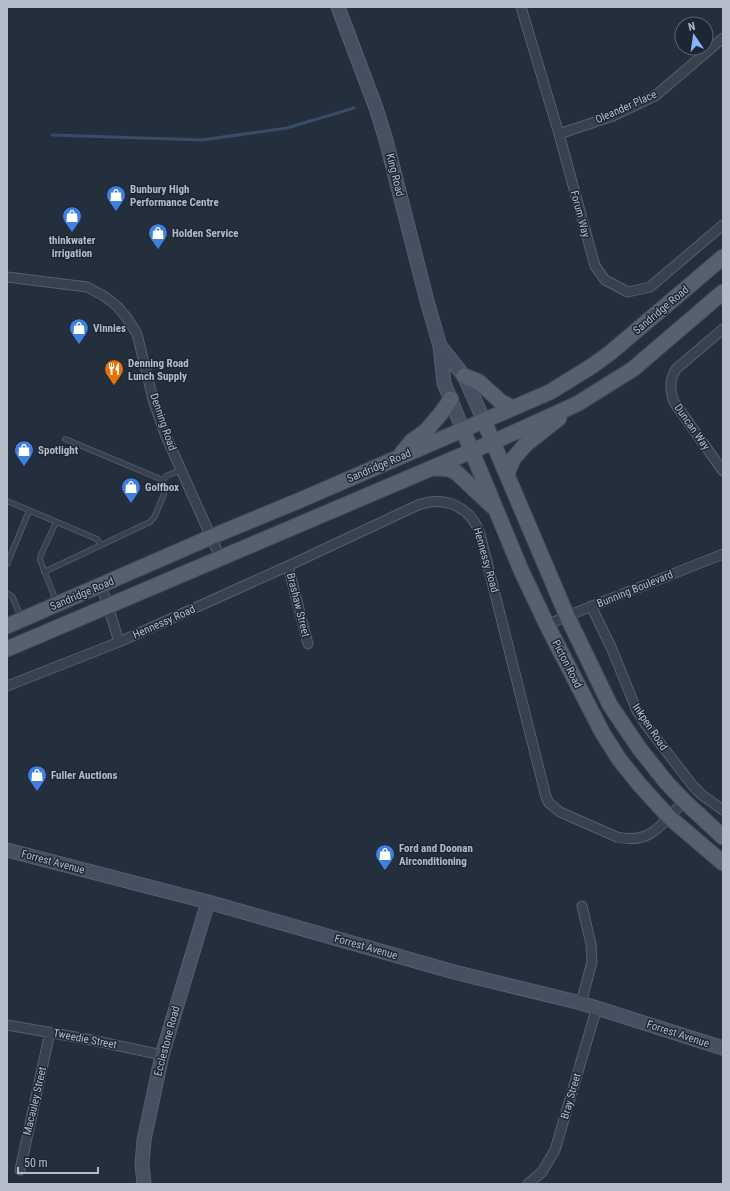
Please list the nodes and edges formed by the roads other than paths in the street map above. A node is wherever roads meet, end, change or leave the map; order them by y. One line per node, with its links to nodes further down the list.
1 (338, 7): 10 (street, King Road)
2 (521, 7): 4 (street, Forum Way)
3 (723, 38): 4 (street, Oleander Place)
4 (559, 134): 5 (street, Forum Way)
5 (723, 225)
6 (723, 257): 14 (main road, Sandridge Road)
7 (7, 277): 22 (street, Denning Road)
8 (723, 292): 13 (main road, Sandridge Road)
9 (723, 329): 23 (street, Duncan Way)
10 (440, 346): 11 (street, King Road); 12 (street, King Road)
11 (464, 376): 14 (main road); 15 (street, King Road)
12 (451, 399): 16 (street, King Road); 20 (main road)
13 (577, 404): 18 (main road, Sandridge Road); 24 (main road)
14 (513, 408): 15 (main road, Sandridge Road)
15 (484, 421): 16 (main road, Sandridge Road); 18 (main road, Picton Road)
16 (463, 430): 19 (main road, Picton Road); 20 (main road, Sandridge Road)
17 (65, 439): 25 (lane)
18 (493, 442): 19 (main road, Sandridge Road); 24 (main road, Picton Road)
19 (472, 451): 21 (main road, Sandridge Road); 28 (main road, Picton Road)
20 (398, 458): 30 (main road, Sandridge Road)
21 (432, 468): 28 (main road); 33 (main road, Sandridge Road)
22 (181, 470): 25 (lane); 30 (street, Denning Road)
23 (723, 471)
24 (507, 474): 42 (main road, Picton Road)
25 (163, 481): 31 (lane)
26 (7, 501): 27 (lane)
27 (30, 511): 29 (lane); 34 (lane)
28 (497, 511): 44 (main road, Picton Road)
29 (56, 522): 31 (lane); 36 (lane)
30 (212, 537): 33 (street, Denning Road); 37 (main road, Sandridge Road)
31 (101, 545): 36 (lane)
32 (723, 554): 41 (street, Bunning Boulevard)
33 (220, 557): 40 (main road, Sandridge Road)
34 (7, 564)
35 (288, 566): 46 (street, Hennessy Road); 47 (street, Brashaw Street); 52 (street, Hennessy Road)
36 (44, 572): 39 (lane)
37 (101, 586): 39 (main road, Sandridge Road); 40 (street, Hennessy Road)
38 (7, 593): 43 (lane)
39 (58, 604): 43 (main road, Sandridge Road)
40 (108, 606): 46 (street, Hennessy Road); 48 (main road, Sandridge Road)
41 (591, 606): 42 (street, Bunning Boulevard); 51 (street, Inkpen Road)
42 (567, 616): 44 (street, Bunning Boulevard); 50 (main road, Picton Road)
43 (22, 620): 45 (main road, Sandridge Road)
44 (547, 625): 52 (main road, Picton Road)
45 (7, 626)
46 (119, 642): 49 (street, Hennessy Road)
47 (308, 644)
48 (7, 649)
49 (7, 686)
50 (684, 801): 52 (street, Hennessy Road); 53 (main road, Picton Road)
51 (723, 810)
52 (669, 817): 55 (main road, Picton Road)
53 (723, 838)
54 (7, 850): 56 (street, Forrest Avenue)
55 (723, 863)
56 (208, 902): 58 (street, Forrest Avenue); 63 (street, Ecclestone Road)
57 (582, 906): 58 (street)
58 (582, 1003): 59 (street, Forrest Avenue)
59 (597, 1007): 62 (street, Forrest Avenue); 65 (street, Bray Street)
60 (7, 1025): 61 (street, Tweedie Street)
61 (50, 1032): 63 (street, Tweedie Street); 64 (street, Macauley Street)
62 (723, 1048)
63 (162, 1055): 66 (street, Ecclestone Road)
64 (20, 1170)
65 (531, 1182)
66 (144, 1184)

